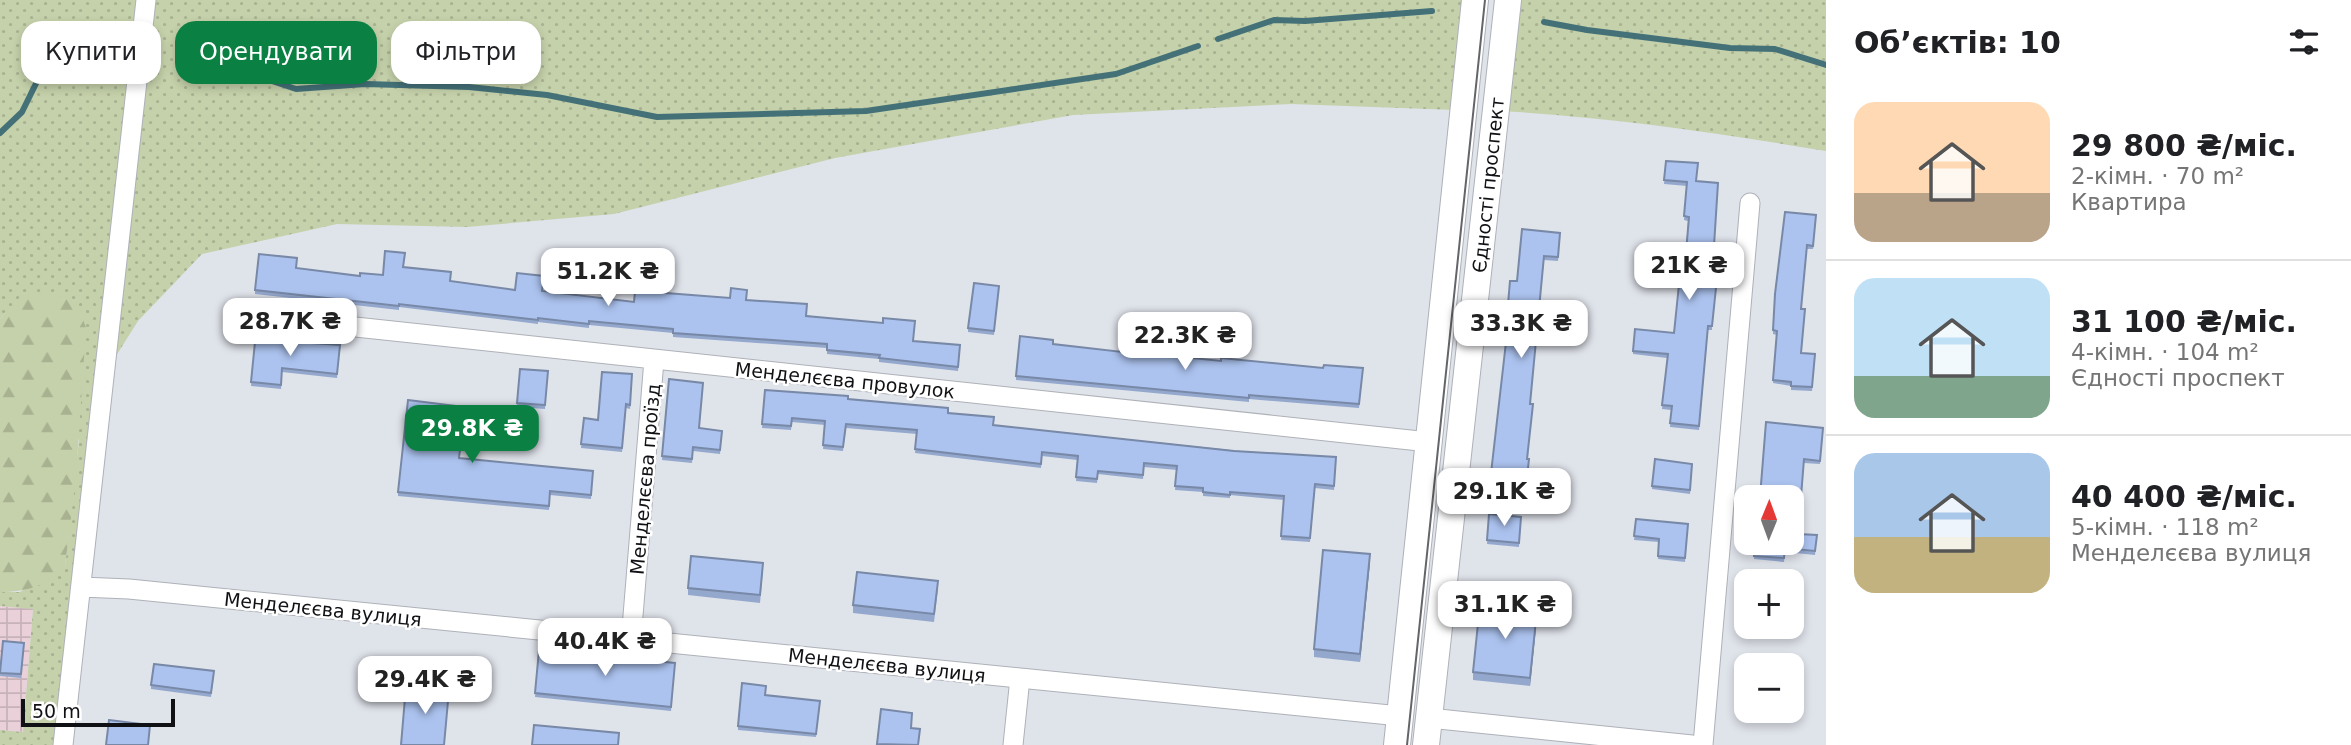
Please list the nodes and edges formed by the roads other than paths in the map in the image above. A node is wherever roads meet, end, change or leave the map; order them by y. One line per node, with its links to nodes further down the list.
1 (146, 0): 8 (street)
2 (1475, 0): 7 (main road, Єдності проспект)
3 (1508, 0): 12 (main road, Єдності проспект)
4 (1750, 203): 18 (street)
5 (262, 317): 6 (street, Менделєєва провулок)
6 (654, 360): 7 (street, Менделєєва провулок); 9 (street, Менделєєва проїзд)
7 (1429, 442): 11 (main road, Єдності проспект)
8 (81, 587): 9 (street, Менделєєва вулиця); 13 (street)
9 (631, 640): 10 (street, Менделєєва вулиця)
10 (1020, 678): 11 (street, Менделєєва вулиця); 14 (street)
11 (1400, 716): 12 (main road, Менделєєва вулиця); 15 (main road, Єдності проспект)
12 (1429, 718): 16 (main road, Єдності проспект); 17 (street, Менделєєва вулиця)
13 (63, 745)
14 (1013, 745)
15 (1397, 745)
16 (1426, 745)
17 (1692, 745)
18 (1703, 745)

